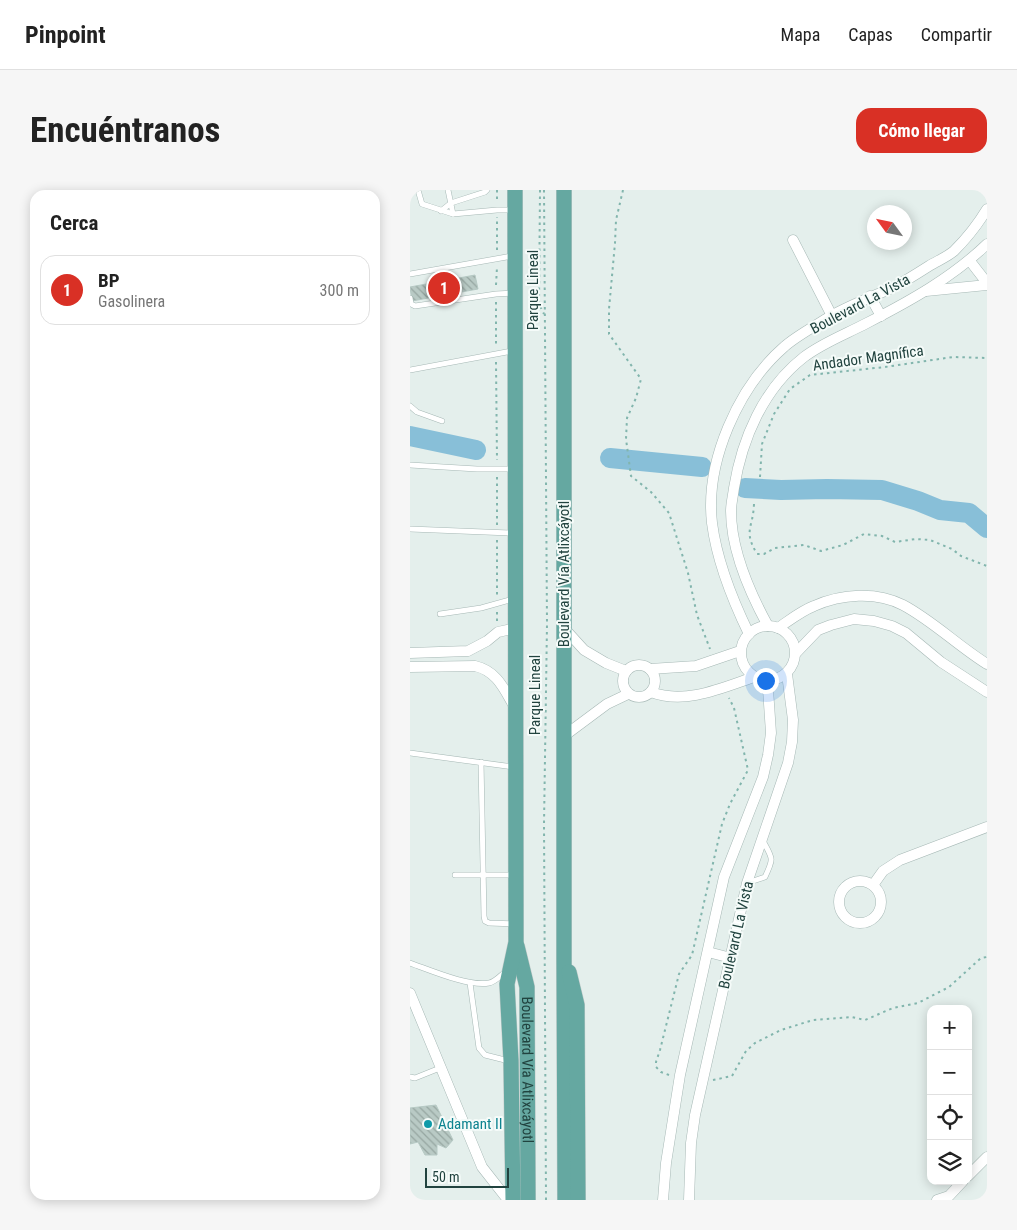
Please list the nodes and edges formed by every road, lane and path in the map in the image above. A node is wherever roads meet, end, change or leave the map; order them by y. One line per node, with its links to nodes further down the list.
1 (418, 190): 14 (lane)
2 (448, 190): 10 (lane)
3 (488, 190): 10 (lane)
4 (497, 190): 12 (path)
5 (515, 190): 13 (main road, Boulevard Vía Atlixcáyotl)
6 (540, 190): 28 (path)
7 (544, 190): 28 (path, Parque Lineal)
8 (564, 190): 51 (main road, Boulevard Vía Atlixcáyotl)
9 (623, 190): 57 (path)
10 (451, 203): 14 (lane); 15 (lane)
11 (987, 209): 26 (street, Boulevard La Vista)
12 (497, 210): 13 (lane); 15 (lane); 19 (path)
13 (515, 210): 18 (main road, Boulevard Vía Atlixcáyotl)
14 (441, 211): 15 (lane)
15 (453, 214)
16 (793, 240): 29 (street)
17 (987, 244): 20 (street, Boulevard La Vista)
18 (515, 256): 19 (lane); 24 (main road, Boulevard Vía Atlixcáyotl)
19 (497, 258): 21 (lane); 25 (path)
20 (970, 260): 22 (street); 23 (street, Boulevard La Vista)
21 (410, 274)
22 (987, 284): 23 (street)
23 (925, 291): 30 (street, Boulevard La Vista)
24 (515, 293): 25 (lane); 31 (main road, Boulevard Vía Atlixcáyotl)
25 (496, 294): 27 (lane); 32 (path)
26 (870, 296): 29 (street, Boulevard La Vista); 30 (street)
27 (410, 298)
28 (545, 315): 103 (path, Parque Lineal)
29 (832, 316): 53 (street, Boulevard La Vista)
30 (881, 316): 49 (street, Boulevard La Vista)
31 (515, 350): 32 (lane); 39 (main road, Boulevard Vía Atlixcáyotl)
32 (496, 353): 34 (lane); 38 (path)
33 (987, 358): 40 (path, Andador Magnífica)
34 (410, 370)
35 (410, 406): 36 (lane)
36 (442, 420)
37 (410, 465): 38 (lane)
38 (497, 468): 39 (lane); 43 (path)
39 (516, 469): 44 (main road, Boulevard Vía Atlixcáyotl)
40 (760, 477)
41 (754, 504): 45 (path)
42 (410, 529): 43 (lane)
43 (497, 532): 44 (lane); 47 (path)
44 (516, 533): 46 (main road, Boulevard Vía Atlixcáyotl)
45 (987, 566)
46 (516, 598): 47 (lane); 50 (main road, Boulevard Vía Atlixcáyotl)
47 (497, 604): 48 (lane); 52 (path)
48 (440, 614)
49 (773, 627): 53 (street); 56 (street); 58 (street)
50 (516, 628): 52 (street); 69 (main road, Boulevard Vía Atlixcáyotl)
51 (564, 628): 61 (street); 70 (main road, Boulevard Vía Atlixcáyotl)
52 (498, 632): 55 (street)
53 (749, 634): 54 (street)
54 (740, 651): 57 (street); 63 (street)
55 (410, 653)
56 (796, 653): 62 (street); 67 (street)
57 (715, 660): 60 (street)
58 (987, 664)
59 (410, 668): 69 (street)
60 (650, 669): 61 (street); 66 (street)
61 (626, 671): 68 (street)
62 (787, 674): 64 (street); 75 (street, Boulevard La Vista)
63 (754, 678): 64 (street); 65 (street)
64 (765, 681): 83 (street, Boulevard La Vista)
65 (725, 687): 66 (street); 93 (path)
66 (651, 692): 68 (street)
67 (987, 692)
68 (628, 694): 70 (street)
69 (516, 709): 73 (main road, Boulevard Vía Atlixcáyotl)
70 (564, 736): 86 (main road, Boulevard Vía Atlixcáyotl)
71 (410, 753): 72 (lane)
72 (480, 762): 73 (lane); 78 (lane)
73 (516, 768): 77 (main road, Boulevard Vía Atlixcáyotl)
74 (987, 827): 80 (street)
75 (762, 840): 79 (street, Boulevard La Vista); 79 (lane)
76 (456, 875): 78 (lane)
77 (516, 875): 78 (lane); 81 (main road, Boulevard Vía Atlixcáyotl)
78 (484, 876): 81 (lane)
79 (747, 883): 85 (street, Boulevard La Vista)
80 (873, 885): 80 (street)
81 (516, 924): 82 (main road, Boulevard Vía Atlixcáyotl)
82 (516, 942): 88 (main road, Boulevard Vía Atlixcáyotl); 102 (main road, Boulevard Vía Atlixcáyotl)
83 (708, 952): 85 (street); 106 (street, Boulevard La Vista)
84 (987, 957): 95 (path)
85 (731, 958): 107 (street, Boulevard La Vista)
86 (564, 959): 104 (main road, Boulevard Vía Atlixcáyotl); 105 (main road, Boulevard Vía Atlixcáyotl)
87 (410, 964): 89 (lane)
88 (510, 968): 89 (lane); 91 (main road, Boulevard Vía Atlixcáyotl)
89 (470, 983): 91 (lane)
90 (410, 993): 92 (street)
91 (511, 1062): 101 (main road, Boulevard Vía Atlixcáyotl)
92 (440, 1068): 94 (lane); 100 (street)
93 (672, 1075)
94 (410, 1077)
95 (722, 1078)
96 (987, 1157): 97 (street)
97 (972, 1172)
98 (960, 1185): 99 (street)
99 (949, 1198): 108 (street)
100 (508, 1200)
101 (513, 1200)
102 (528, 1200)
103 (546, 1200)
104 (565, 1200)
105 (578, 1200)
106 (663, 1200)
107 (688, 1200)
108 (937, 1200)

